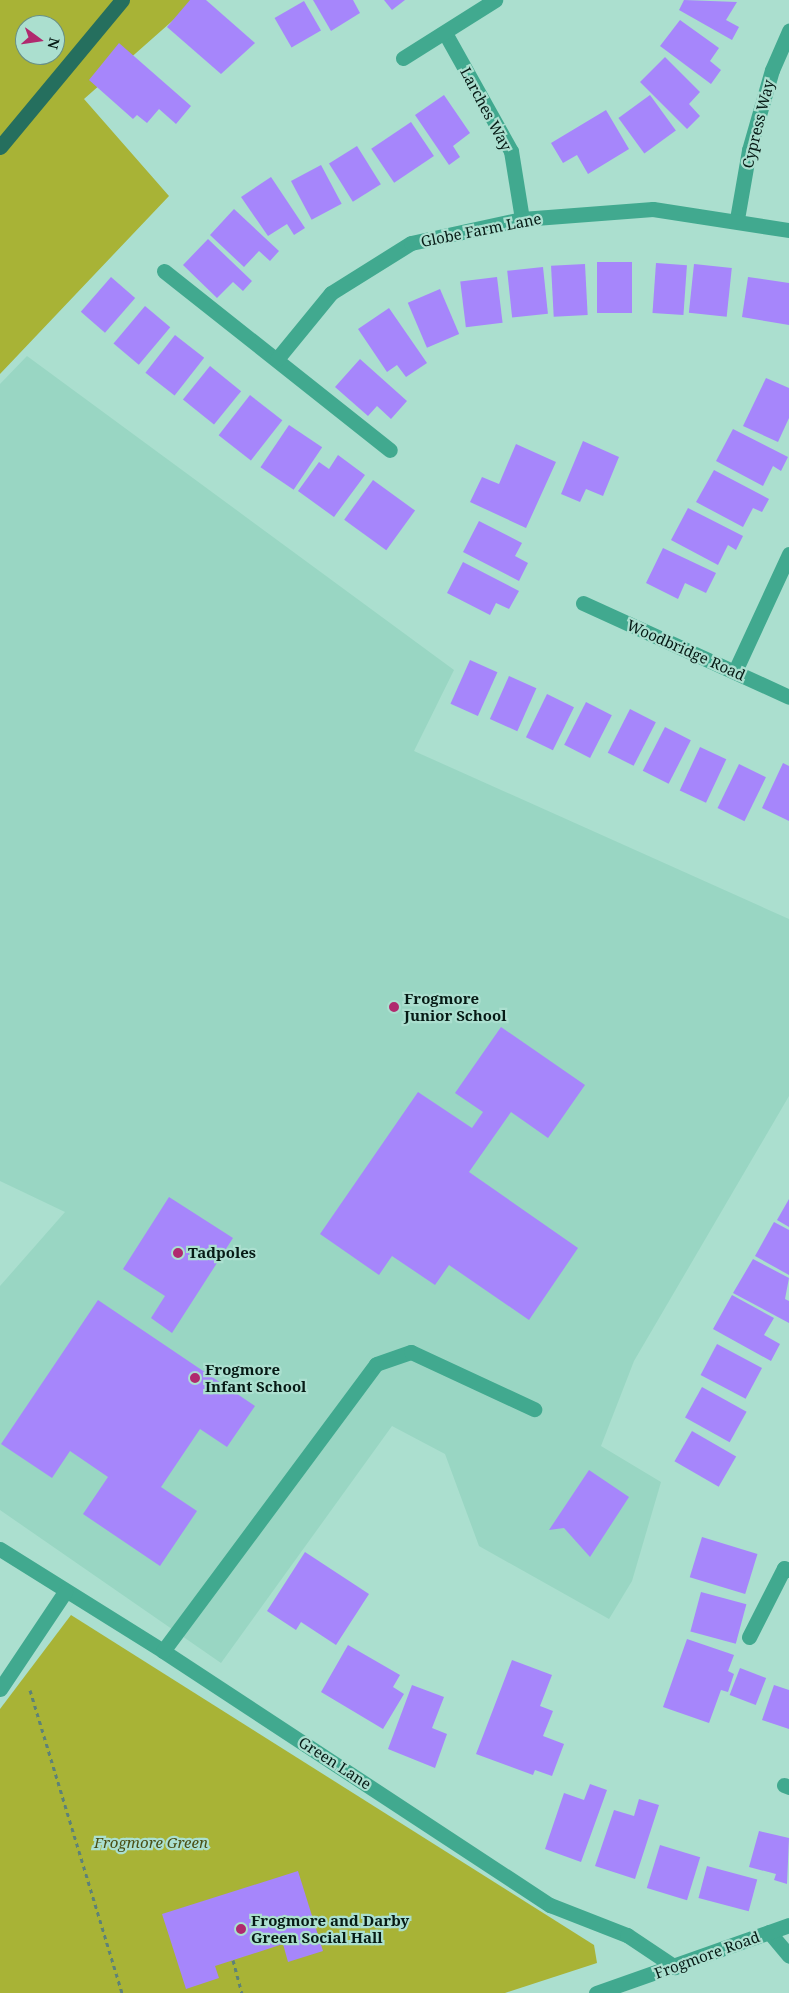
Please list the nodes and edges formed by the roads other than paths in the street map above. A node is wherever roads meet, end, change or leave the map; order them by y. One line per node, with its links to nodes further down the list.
1 (122, 0): 6 (main road)
2 (495, 0): 4 (street)
3 (789, 31): 8 (street, Cypress Way)
4 (445, 33): 5 (street); 7 (street, Larches Way)
5 (404, 58)
6 (0, 147)
7 (522, 219): 8 (street, Globe Farm Lane); 11 (street, Globe Farm Lane)
8 (737, 219): 9 (street, Globe Farm Lane)
9 (789, 230)
10 (164, 271): 11 (street)
11 (277, 359): 12 (street)
12 (390, 450)
13 (789, 554): 15 (street)
14 (583, 604): 15 (street, Woodbridge Road)
15 (735, 671): 16 (street, Woodbridge Road)
16 (789, 697)
17 (534, 1409): 22 (street)
18 (0, 1549): 20 (street, Green Lane)
19 (789, 1570): 21 (street)
20 (65, 1592): 22 (street, Green Lane); 23 (street)
21 (749, 1637)
22 (163, 1651): 27 (street, Green Lane)
23 (0, 1689)
24 (789, 1926): 25 (street, Frogmore Road)
25 (769, 1932): 26 (street); 27 (street, Frogmore Road)
26 (789, 1956)
27 (675, 1967): 28 (street, Frogmore Road)
28 (596, 1993)

